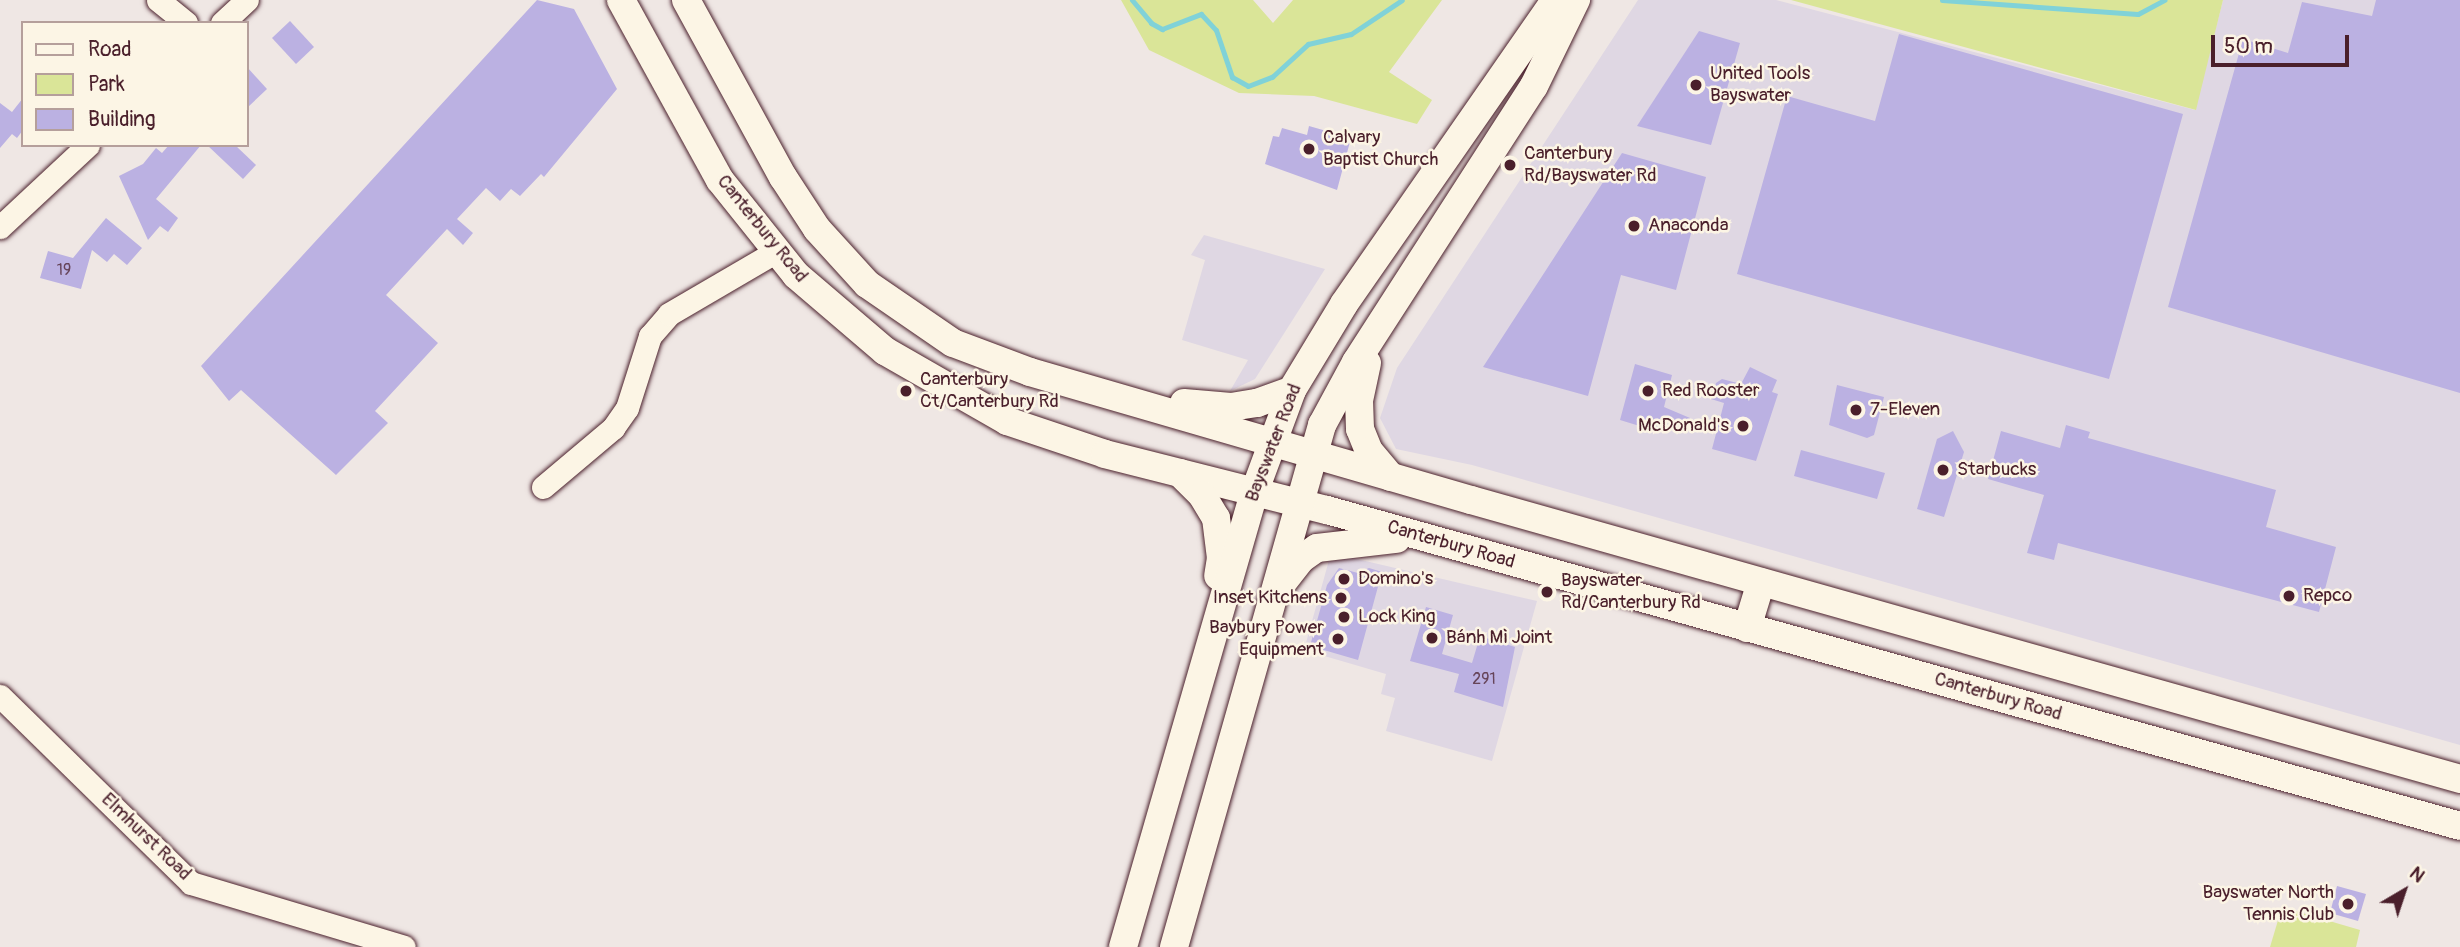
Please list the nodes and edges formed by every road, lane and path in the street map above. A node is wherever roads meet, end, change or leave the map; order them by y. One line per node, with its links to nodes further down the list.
1 (158, 0): 7 (street)
2 (247, 0): 8 (street)
3 (621, 0): 14 (main road, Canterbury Road)
4 (686, 0): 13 (main road)
5 (1555, 0): 9 (main road, Bayswater Road)
6 (1576, 0): 10 (main road, Bayswater Road)
7 (184, 21)
8 (224, 21)
9 (1515, 55): 10 (main road); 16 (main road, Bayswater Road)
10 (1539, 77): 15 (main road, Bayswater Road)
11 (86, 147): 12 (street)
12 (0, 227)
13 (817, 229): 14 (main road); 17 (main road)
14 (775, 252): 20 (main road, Canterbury Road); 22 (street)
15 (1378, 327): 19 (main road, Bayswater Road); 21 (main road)
16 (1292, 390): 17 (main road); 18 (main road, Bayswater Road)
17 (1108, 394): 18 (main road)
18 (1272, 441): 19 (main road); 23 (main road, Bayswater Road)
19 (1314, 453): 21 (main road); 24 (main road, Bayswater Road)
20 (1180, 473): 23 (main road, Canterbury Road); 29 (main road)
21 (1391, 477): 26 (main road)
22 (543, 487)
23 (1254, 493): 24 (main road, Canterbury Road); 29 (main road, Bayswater Road)
24 (1298, 503): 25 (main road, Canterbury Road); 27 (main road, Bayswater Road)
25 (1423, 537): 27 (main road); 28 (main road, Canterbury Road)
26 (1750, 579): 28 (main road); 31 (main road)
27 (1273, 599): 35 (main road, Bayswater Road)
28 (1747, 628): 32 (main road, Canterbury Road)
29 (1206, 651): 34 (main road, Bayswater Road)
30 (0, 696): 33 (street, Elmhurst Road)
31 (2460, 779)
32 (2460, 826)
33 (404, 947)
34 (1123, 947)
35 (1174, 947)

